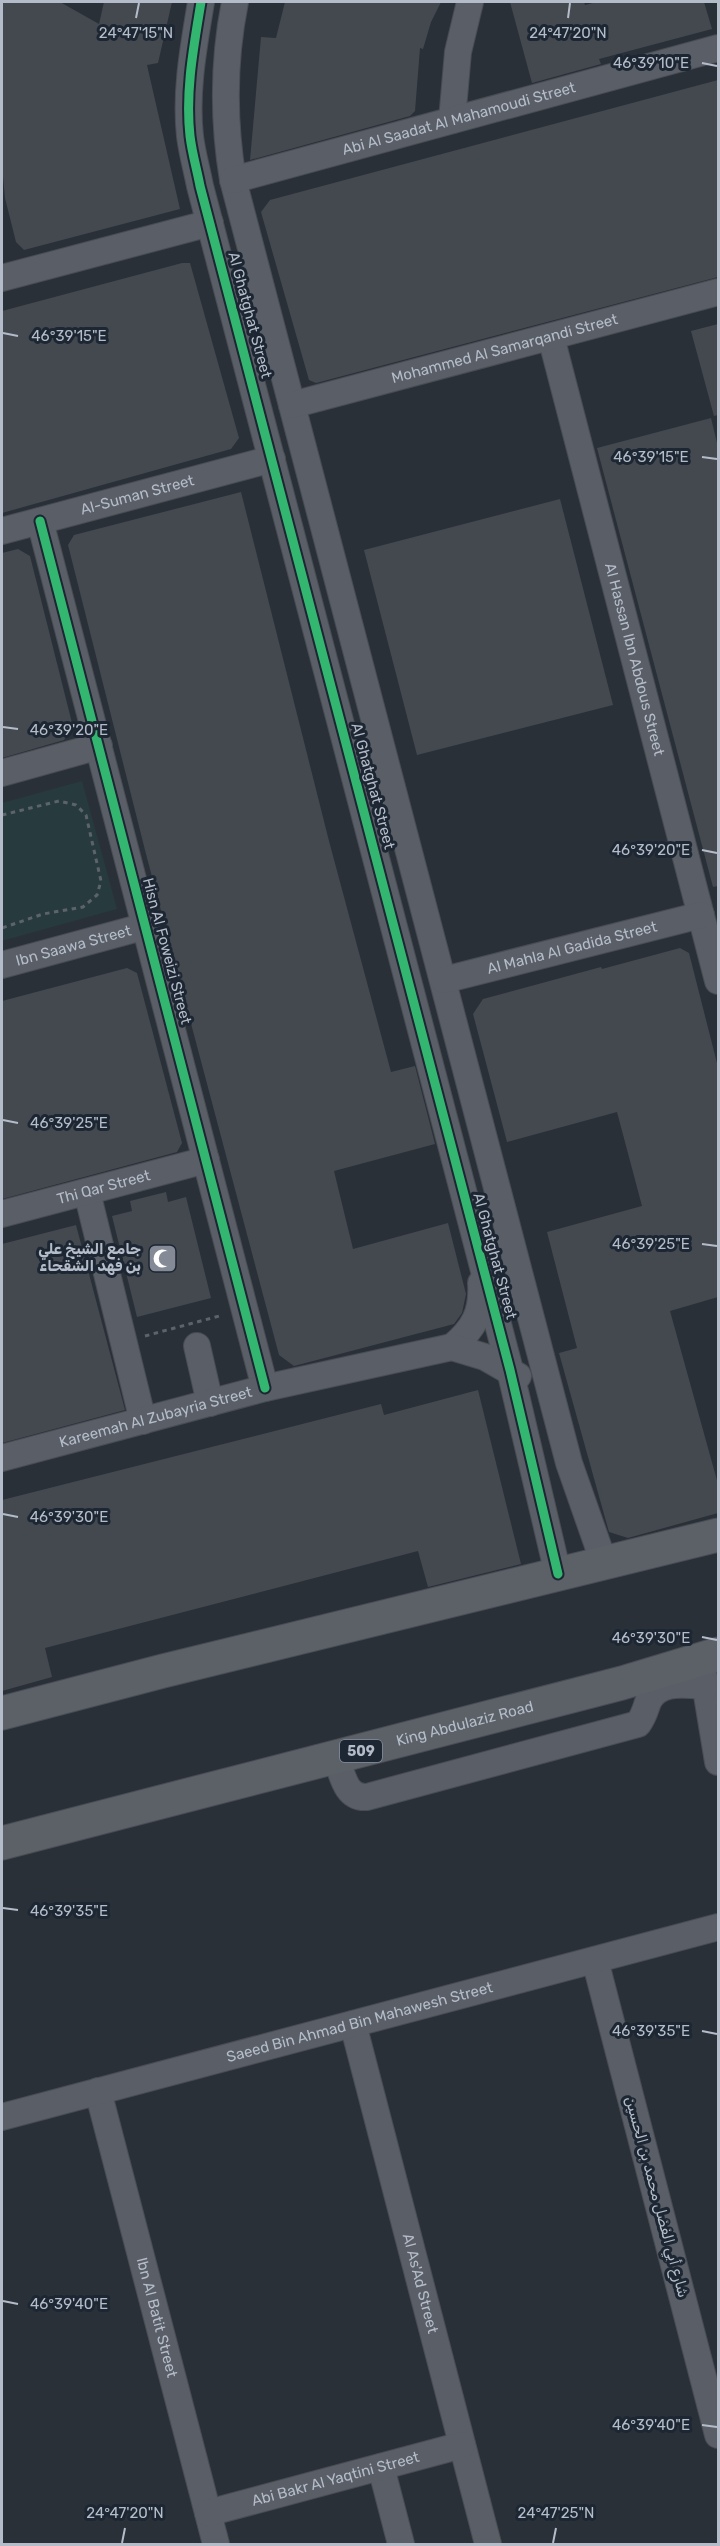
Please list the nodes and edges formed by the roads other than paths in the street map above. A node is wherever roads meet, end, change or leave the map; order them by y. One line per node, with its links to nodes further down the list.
1 (201, 2): 7 (street, Al Ghatghat Street)
2 (235, 2): 6 (street, Al Ghatghat Street)
3 (470, 2): 5 (street)
4 (718, 48): 5 (street, Abi Al Saadat Al Mahamoudi Street)
5 (452, 120): 6 (street, Abi Al Saadat Al Mahamoudi Street)
6 (232, 180): 11 (street, Al Ghatghat Street)
7 (210, 223): 8 (street); 12 (street, Al Ghatghat Street)
8 (2, 278)
9 (718, 292): 10 (street, Mohammed Al Samarqandi Street)
10 (551, 337): 13 (street, Mohammed Al Samarqandi Street); 19 (street, Al Hassan Ibn Abdous Street)
11 (276, 343): 12 (street); 13 (street, Al Ghatghat Street)
12 (244, 352): 14 (street, Al Ghatghat Street)
13 (291, 405): 22 (street, Al Ghatghat Street)
14 (272, 459): 15 (street, Al-Suman Street); 28 (street, Al Ghatghat Street)
15 (40, 521): 16 (street, Al-Suman Street); 17 (street, Hisn Al Foweizi Street)
16 (2, 531)
17 (99, 746): 18 (street); 20 (street, Hisn Al Foweizi Street)
18 (2, 772)
19 (701, 915): 22 (street, Al Mahla Al Gadida Street); 23 (street, Al Hassan Ibn Abdous Street)
20 (146, 926): 21 (street, Ibn Saawa Street); 24 (street, Hisn Al Foweizi Street)
21 (2, 965)
22 (444, 980): 27 (street, Al Ghatghat Street)
23 (718, 981)
24 (206, 1160): 25 (street, Thi Qar Street); 32 (street, Hisn Al Foweizi Street)
25 (87, 1191): 26 (street, Thi Qar Street); 35 (street)
26 (2, 1214)
27 (514, 1248): 28 (street); 34 (street, Al Ghatghat Street)
28 (480, 1258): 30 (street); 31 (street, Al Ghatghat Street)
29 (197, 1346): 33 (street)
30 (452, 1347): 31 (street, Kareemah Al Zubayria Street); 32 (street, Kareemah Al Zubayria Street)
31 (510, 1370): 34 (street, Kareemah Al Zubayria Street); 38 (street, Al Ghatghat Street)
32 (266, 1388): 33 (street, Kareemah Al Zubayria Street)
33 (210, 1403): 35 (street, Kareemah Al Zubayria Street)
34 (556, 1408): 37 (street, Al Ghatghat Street)
35 (143, 1421): 36 (street, Kareemah Al Zubayria Street)
36 (2, 1458)
37 (569, 1463): 38 (street); 40 (street, Al Ghatghat Street)
38 (534, 1474): 41 (street, Al Ghatghat Street)
39 (718, 1534): 40 (main road)
40 (604, 1563): 41 (main road)
41 (558, 1574): 43 (main road)
42 (708, 1666): 44 (main road, King Abdulaziz Road / 509); 44 (street); 45 (street)
43 (2, 1713)
44 (336, 1757): 46 (main road, King Abdulaziz Road / 509)
45 (718, 1762)
46 (2, 1843)
47 (718, 1927): 48 (street, Saeed Bin Ahmad Bin Mahawesh Street)
48 (595, 1959): 49 (street, Saeed Bin Ahmad Bin Mahawesh Street); 52 (street, شارع أبي الفضل محمد بن الحسين)
49 (353, 2024): 50 (street, Saeed Bin Ahmad Bin Mahawesh Street); 53 (street, Al As'Ad Street)
50 (98, 2091): 51 (street, Saeed Bin Ahmad Bin Mahawesh Street); 55 (street, Ibn Al Batit Street)
51 (2, 2117)
52 (718, 2435)
53 (462, 2445): 54 (street, Abi Bakr Al Yaqtini Street); 58 (street, Al As'Ad Street)
54 (381, 2467): 55 (street, Abi Bakr Al Yaqtini Street); 57 (street)
55 (208, 2513): 56 (street, Ibn Al Batit Street)
56 (216, 2544)
57 (401, 2544)
58 (488, 2544)

